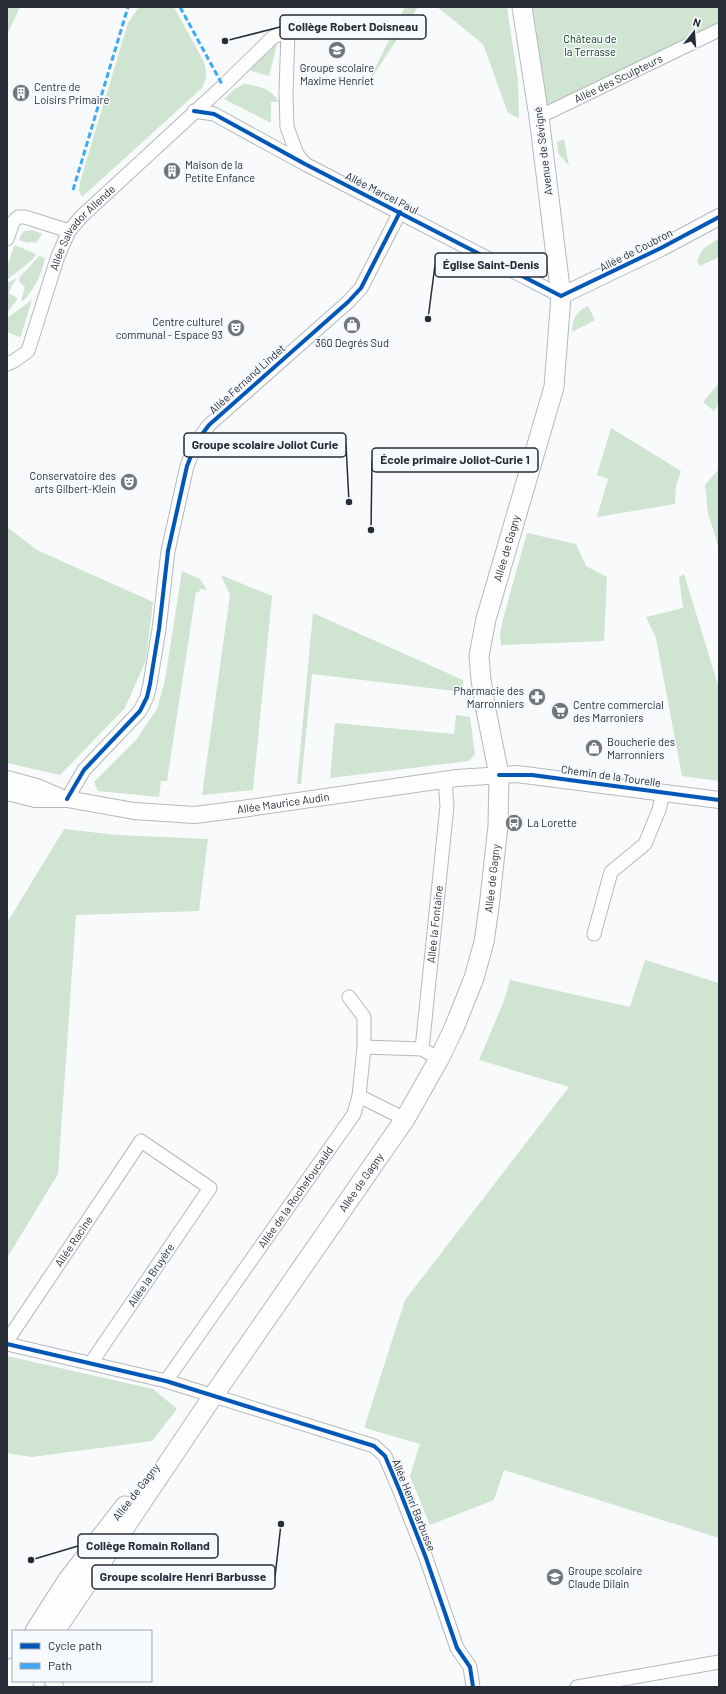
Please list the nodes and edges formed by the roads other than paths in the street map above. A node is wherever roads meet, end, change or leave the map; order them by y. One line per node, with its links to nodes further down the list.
1 (522, 7): 4 (main road, Avenue de Sévigné)
2 (719, 30): 4 (street, Allée des Sculpteurs)
3 (194, 111): 5 (street, Allée Marcel Paul); 5 (street, Allée Salvador Allende); 8 (street, Allée Salvador Allende)
4 (539, 117): 10 (main road, Avenue de Sévigné)
5 (305, 164): 6 (street, Allée Marcel Paul)
6 (400, 212): 10 (street, Allée Marcel Paul); 17 (street, Allée Fernand Lindet)
7 (719, 217): 10 (street, Allée de Coubron)
8 (69, 231): 9 (street); 11 (street, Allée Salvador Allende)
9 (7, 239)
10 (561, 296): 12 (main road, Allée de Gagny)
11 (7, 364)
12 (500, 775): 14 (street, Allée Maurice Audin); 16 (street, Chemin de la Tourelle); 23 (main road, Allée de Gagny)
13 (7, 780): 17 (street, Allée Maurice Audin)
14 (445, 780): 17 (street, Allée Maurice Audin); 22 (street, Allée la Fontaine)
15 (7, 792): 17 (street, Allée Maurice Audin)
16 (663, 793): 18 (street, Chemin de la Tourelle); 19 (street)
17 (67, 799)
18 (719, 800)
19 (594, 934)
20 (349, 997): 21 (street, Allée de la Rochefoucauld)
21 (364, 1047): 22 (street); 24 (street, Allée de la Rochefoucauld)
22 (422, 1049): 23 (street)
23 (440, 1059): 25 (main road, Allée de Gagny)
24 (359, 1096): 25 (street); 29 (street, Allée de la Rochefoucauld)
25 (405, 1119): 30 (main road, Allée de Gagny)
26 (210, 1188): 27 (street, Allée Racine); 28 (street, Allée la Bruyère)
27 (7, 1342): 28 (street, Allée Henri Barbusse)
28 (91, 1363): 29 (street, Allée Henri Barbusse)
29 (166, 1381): 30 (street, Allée Henri Barbusse)
30 (213, 1396): 31 (main road, Allée de Gagny); 32 (main road, Allée de Gagny); 34 (street, Allée Henri Barbusse)
31 (37, 1630)
32 (56, 1630)
33 (719, 1662): 35 (street)
34 (473, 1687)
35 (577, 1687)

